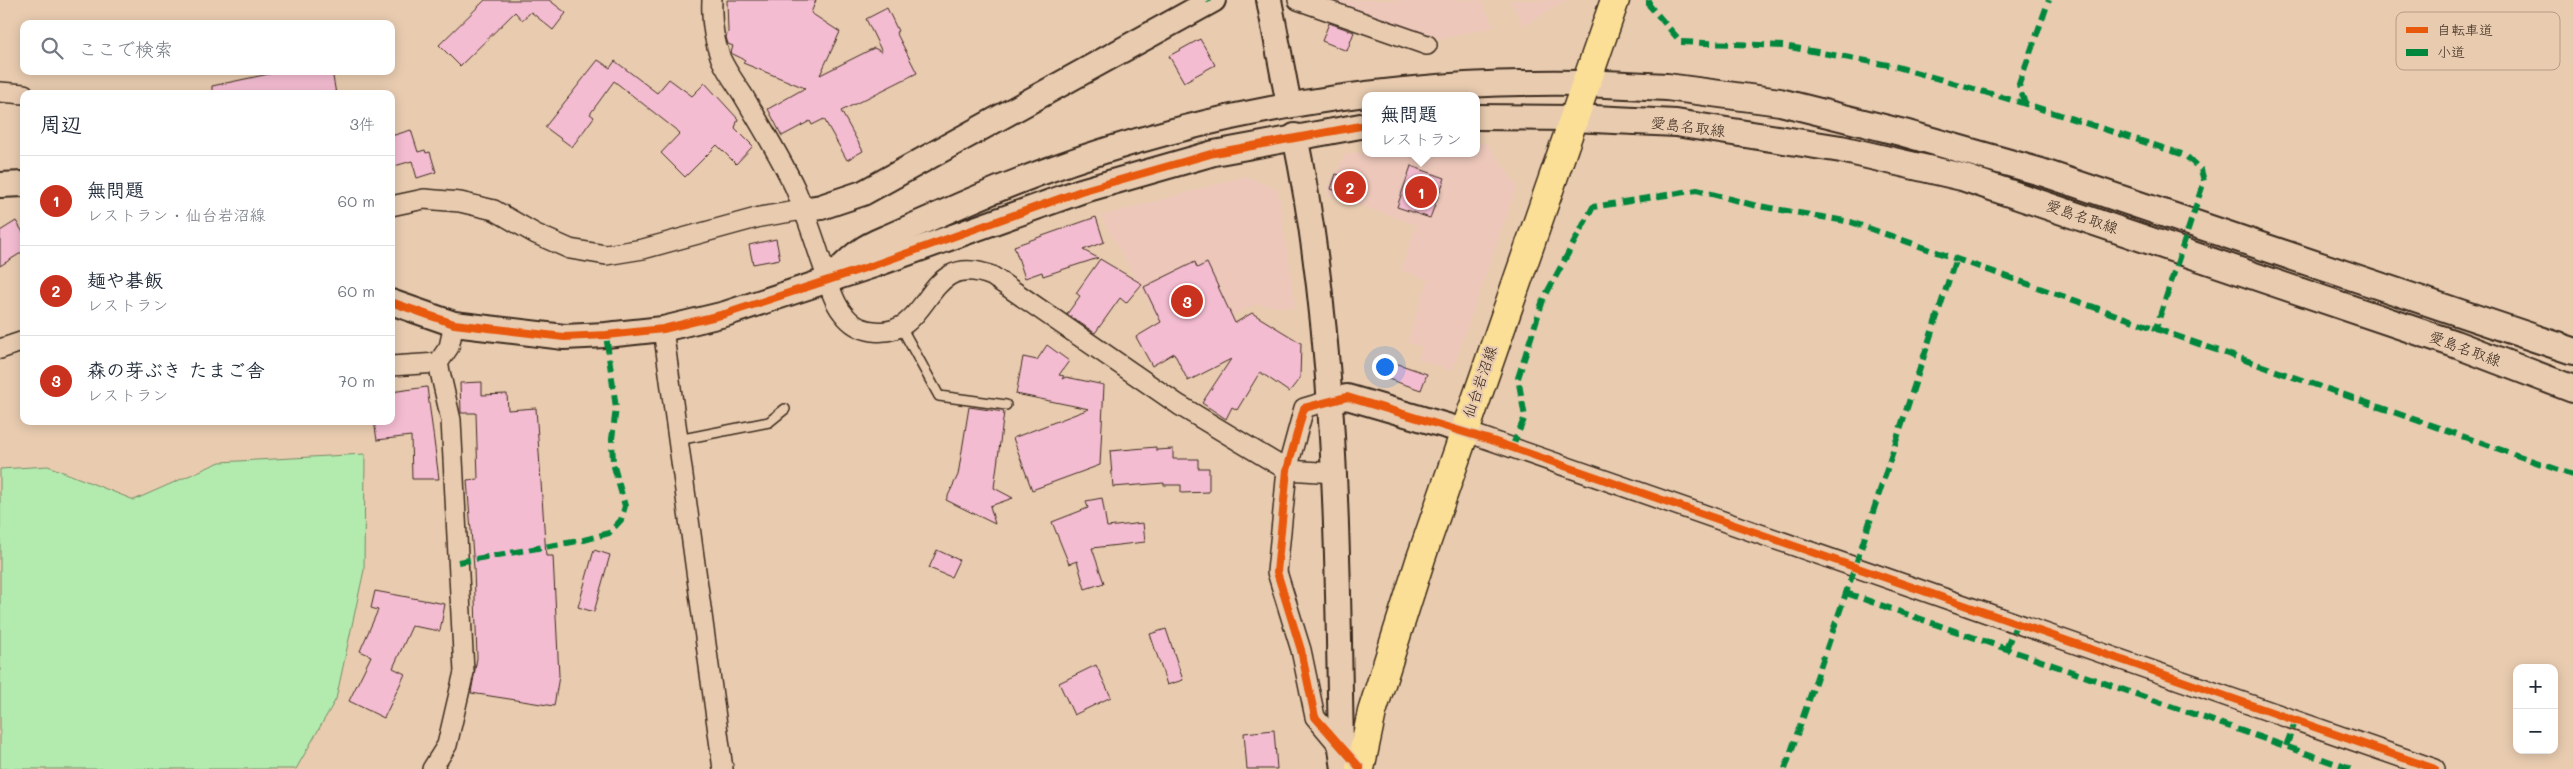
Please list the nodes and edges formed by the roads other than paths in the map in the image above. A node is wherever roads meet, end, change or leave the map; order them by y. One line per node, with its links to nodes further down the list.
1 (712, 0): 20 (street)
2 (1213, 0): 20 (street)
3 (1269, 0): 12 (street)
4 (1298, 0): 6 (street)
5 (1615, 0): 7 (main road, 仙台岩沼線)
6 (1426, 45)
7 (1585, 83): 9 (street); 14 (main road, 仙台岩沼線); 28 (main road, 愛島名取線)
8 (0, 92): 10 (street)
9 (1382, 92)
10 (20, 94)
11 (1362, 94): 12 (street)
12 (1289, 105): 21 (street)
13 (1480, 117): 14 (street)
14 (1573, 118): 31 (main road, 愛島名取線); 35 (main road, 仙台岩沼線)
15 (1362, 126): 16 (street)
16 (1295, 136): 21 (street); 32 (street)
17 (20, 184): 18 (street)
18 (0, 185)
19 (395, 205): 20 (street)
20 (803, 210): 21 (street)
21 (828, 280): 24 (street); 25 (street)
22 (395, 303): 23 (street)
23 (454, 324): 25 (street); 29 (street)
24 (900, 325): 33 (lane); 37 (street)
25 (662, 329): 36 (street)
26 (20, 342): 27 (street)
27 (0, 349)
28 (2573, 351)
29 (438, 363): 30 (street); 40 (street)
30 (395, 366)
31 (2573, 389)
32 (1331, 400): 35 (street); 37 (street); 38 (street)
33 (1006, 405)
34 (785, 409): 36 (lane)
35 (1464, 431): 39 (main road, 仙台岩沼線); 42 (street)
36 (678, 440): 41 (street)
37 (1287, 470): 38 (street); 39 (street)
38 (1335, 473): 39 (street)
39 (1351, 764)
40 (432, 769)
41 (723, 769)
42 (2435, 769)

